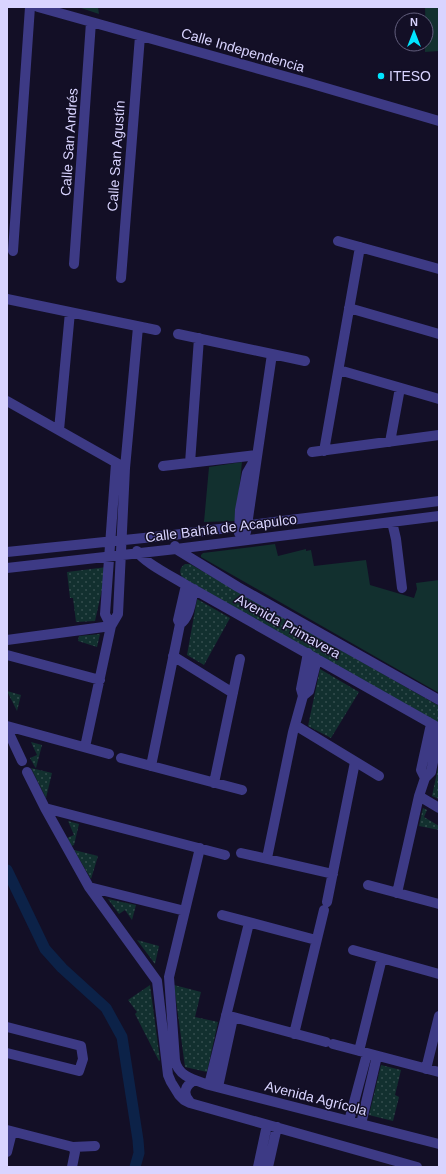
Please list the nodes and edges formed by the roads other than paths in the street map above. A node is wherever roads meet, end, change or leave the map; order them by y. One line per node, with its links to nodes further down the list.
1 (30, 7): 8 (street)
2 (38, 7): 3 (street, Calle Independencia)
3 (91, 22): 4 (street, Calle Independencia); 9 (street, Calle San Andrés)
4 (140, 36): 5 (street, Calle Independencia); 11 (street, Calle San Agustín)
5 (439, 121)
6 (338, 241): 7 (street)
7 (360, 247): 10 (street); 13 (street)
8 (12, 251)
9 (74, 264)
10 (439, 269)
11 (121, 278)
12 (7, 299): 14 (street)
13 (349, 308): 18 (street); 22 (street)
14 (70, 312): 15 (street); 26 (street)
15 (138, 327): 16 (street); 33 (street)
16 (156, 330)
17 (178, 334): 19 (street)
18 (439, 334)
19 (199, 338): 20 (street); 32 (street)
20 (272, 354): 21 (street); 31 (street)
21 (305, 361)
22 (338, 370): 23 (street); 29 (street)
23 (400, 388): 24 (street); 28 (street)
24 (439, 399)
25 (7, 401): 26 (street)
26 (58, 430): 33 (street)
27 (439, 435): 28 (street)
28 (390, 442): 29 (street)
29 (324, 451): 30 (street)
30 (312, 452)
31 (257, 455): 32 (street); 39 (street)
32 (190, 463): 34 (street)
33 (120, 465): 43 (street); 45 (street)
34 (163, 466)
35 (439, 501): 37 (street, Calle Bahía de Acapulco)
36 (439, 516): 38 (street, Calle Bahía de Acapulco)
37 (315, 517): 39 (street, Calle Bahía de Acapulco); 40 (street)
38 (392, 522): 40 (street, Calle Bahía de Acapulco); 53 (street)
39 (243, 526): 41 (street, Calle Bahía de Acapulco); 44 (street)
40 (317, 531): 44 (street, Calle Bahía de Acapulco)
41 (173, 535): 42 (street, Calle Bahía de Acapulco); 46 (street)
42 (135, 539): 43 (street, Calle Bahía de Acapulco); 48 (street)
43 (122, 540): 45 (street, Calle Bahía de Acapulco); 49 (street)
44 (242, 540): 46 (street, Calle Bahía de Acapulco)
45 (111, 541): 47 (street, Calle Bahía de Acapulco); 50 (street)
46 (176, 549): 48 (street, Calle Bahía de Acapulco); 62 (street, Avenida Primavera)
47 (7, 552)
48 (138, 553): 49 (street, Calle Bahía de Acapulco); 52 (street, Avenida Primavera)
49 (121, 555): 50 (street, Calle Bahía de Acapulco); 54 (street)
50 (110, 556): 51 (street, Calle Bahía de Acapulco); 54 (street)
51 (7, 568)
52 (190, 587): 57 (street); 58 (street, Avenida Primavera)
53 (402, 588)
54 (111, 626): 55 (street); 60 (street)
55 (7, 640)
56 (7, 655): 60 (street)
57 (173, 656): 61 (street); 73 (street)
58 (312, 656): 63 (street); 65 (street, Avenida Primavera)
59 (240, 659): 61 (street)
60 (100, 680): 68 (street)
61 (233, 693): 77 (street)
62 (439, 700)
63 (295, 725): 72 (street); 85 (street)
64 (7, 726): 68 (street)
65 (435, 726): 76 (street)
66 (7, 729): 71 (street)
67 (439, 732): 76 (street)
68 (85, 747): 69 (street)
69 (109, 754)
70 (121, 758): 73 (street)
71 (22, 761)
72 (355, 762): 75 (street); 86 (street)
73 (151, 766): 77 (street)
74 (27, 772): 80 (street)
75 (379, 776)
76 (425, 778): 79 (street)
77 (214, 783): 78 (street)
78 (242, 790)
79 (419, 796): 81 (street); 89 (street)
80 (45, 808): 82 (street); 88 (street)
81 (439, 808)
82 (200, 848): 84 (street); 91 (street)
83 (241, 852): 85 (street)
84 (225, 854)
85 (267, 858): 86 (street)
86 (333, 874): 94 (street)
87 (368, 885): 89 (street)
88 (89, 887): 91 (street); 99 (street)
89 (397, 893): 90 (street)
90 (439, 904)
91 (185, 911): 98 (street)
92 (222, 915): 93 (street)
93 (249, 922): 94 (street); 101 (street)
94 (316, 940): 103 (street)
95 (353, 950): 96 (street)
96 (382, 958): 97 (street); 105 (street)
97 (439, 974)
98 (170, 977): 99 (street); 109 (street)
99 (157, 981): 111 (street)
100 (439, 1016): 107 (street)
101 (230, 1017): 103 (street); 110 (street)
102 (7, 1027): 104 (street)
103 (294, 1034): 105 (street)
104 (7, 1053)
105 (363, 1053): 106 (street); 112 (street)
106 (377, 1056): 107 (street); 113 (street)
107 (426, 1069): 108 (street)
108 (439, 1072)
109 (191, 1078): 110 (street, Avenida Agrícola); 111 (street)
110 (213, 1086): 112 (street, Avenida Agrícola)
111 (190, 1103): 114 (street)
112 (349, 1121): 113 (street, Avenida Agrícola)
113 (360, 1124): 116 (street, Avenida Agrícola)
114 (272, 1126): 120 (street); 122 (street); 123 (street)
115 (10, 1131): 118 (street); 119 (street)
116 (439, 1144)
117 (95, 1146): 118 (street)
118 (73, 1147): 121 (street)
119 (7, 1152)
120 (393, 1164): 124 (street)
121 (72, 1167)
122 (258, 1167)
123 (268, 1167)
124 (417, 1167)

